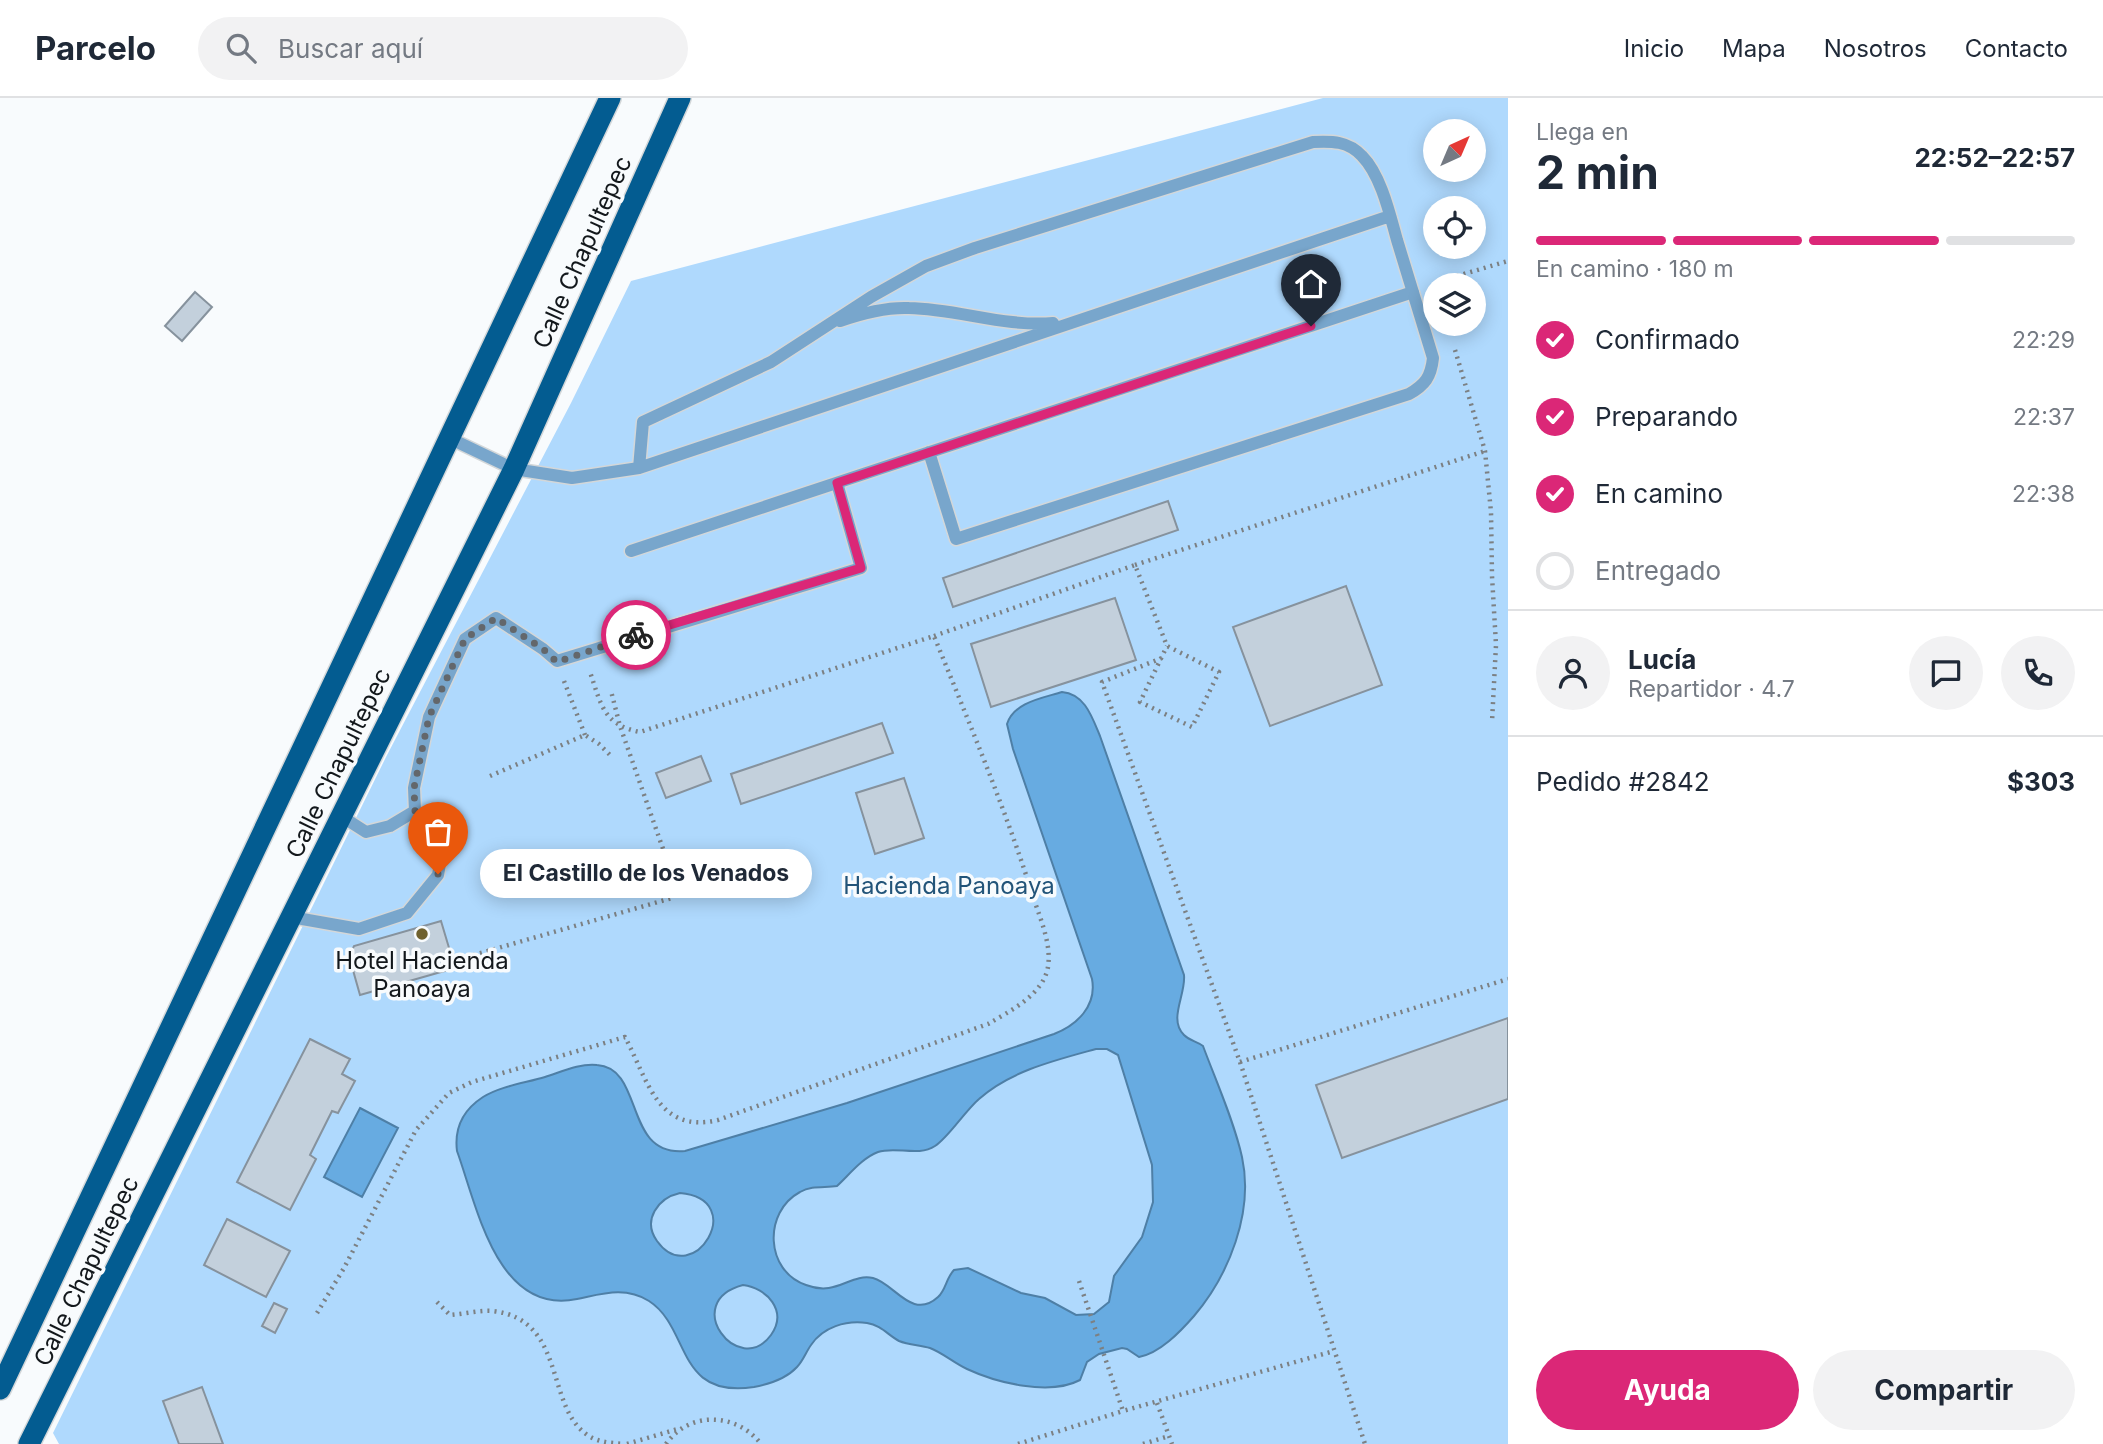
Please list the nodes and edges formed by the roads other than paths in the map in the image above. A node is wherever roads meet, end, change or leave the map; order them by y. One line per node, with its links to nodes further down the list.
1 (610, 98): 7 (main road, Calle Chapultepec)
2 (680, 98): 10 (main road, Calle Chapultepec)
3 (1390, 216): 4 (lane); 5 (lane); 6 (lane)
4 (1413, 292): 8 (lane); 8 (lane)
5 (1074, 321): 6 (lane); 9 (lane)
6 (821, 327): 9 (lane)
7 (449, 438): 10 (lane); 16 (main road, Calle Chapultepec)
8 (929, 452): 11 (lane)
9 (639, 468): 10 (lane)
10 (514, 469): 14 (main road, Calle Chapultepec)
11 (837, 483): 12 (lane); 13 (lane)
12 (632, 551)
13 (415, 811): 14 (lane); 15 (lane)
14 (341, 816): 15 (main road, Calle Chapultepec)
15 (291, 917): 17 (main road, Calle Chapultepec)
16 (0, 1389)
17 (29, 1444)

